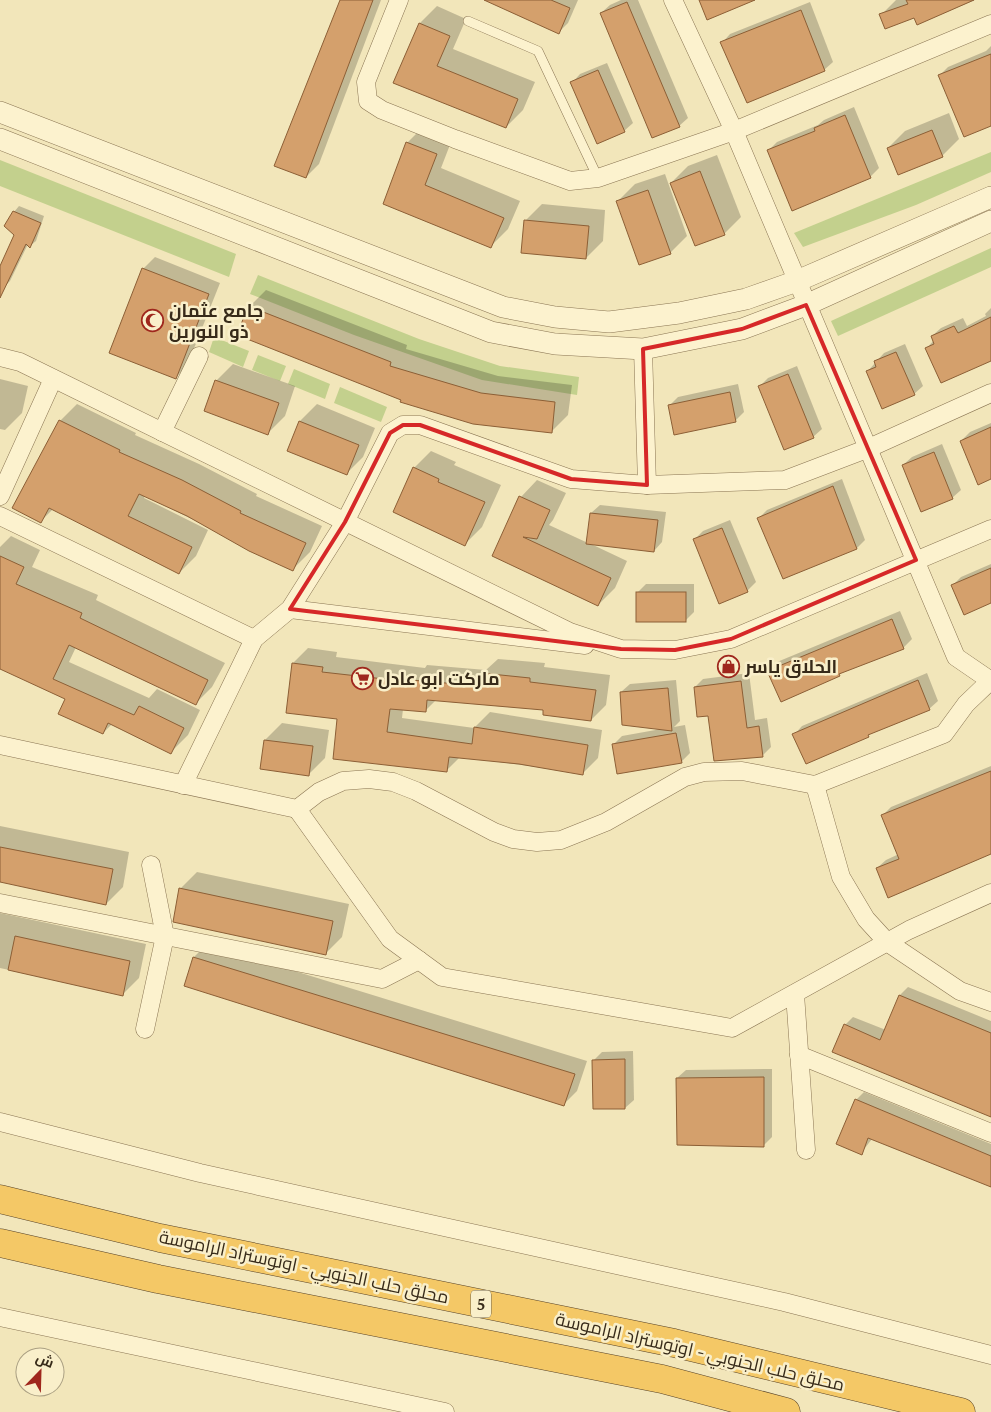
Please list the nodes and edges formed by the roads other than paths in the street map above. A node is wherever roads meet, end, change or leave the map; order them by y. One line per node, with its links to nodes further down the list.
1 (399, 0): 8 (street)
2 (673, 0): 6 (street)
3 (468, 21): 8 (lane)
4 (991, 24): 6 (street)
5 (0, 112): 11 (street)
6 (734, 131): 8 (street); 13 (street)
7 (0, 139): 12 (street)
8 (598, 178)
9 (991, 197): 13 (street)
10 (991, 221): 14 (street)
11 (364, 253): 12 (street); 13 (street)
12 (355, 277): 15 (street)
13 (797, 281): 14 (street)
14 (806, 305): 15 (street); 21 (street)
15 (642, 349): 22 (street)
16 (199, 356): 20 (street)
17 (0, 357): 18 (street)
18 (54, 379): 20 (street); 23 (street)
19 (991, 393): 21 (street)
20 (162, 432): 25 (street)
21 (869, 448): 22 (street); 27 (street)
22 (648, 486): 25 (street)
23 (0, 496)
24 (0, 516): 29 (street)
25 (346, 522): 28 (street); 30 (street)
26 (991, 528): 27 (street)
27 (916, 560): 30 (street); 31 (street)
28 (290, 609): 29 (street); 30 (street)
29 (254, 639): 33 (street)
30 (621, 649)
31 (990, 681): 34 (street)
32 (0, 745): 33 (street)
33 (183, 785): 35 (street)
34 (815, 785): 35 (street); 40 (street)
35 (297, 809): 41 (street)
36 (151, 865): 39 (street)
37 (991, 893): 40 (street)
38 (0, 903): 39 (street)
39 (165, 936): 41 (street); 44 (street)
40 (888, 942): 42 (street); 43 (street)
41 (419, 960): 42 (street)
42 (794, 994): 45 (street)
43 (991, 1002)
44 (145, 1029)
45 (799, 1055): 47 (street); 48 (street)
46 (0, 1122): 52 (street)
47 (991, 1133)
48 (806, 1150)
49 (0, 1199): 55 (highway, محلق حلب الجنوبي - اوتوستراد الراموسة / 5)
50 (0, 1244): 54 (highway, محلق حلب الجنوبي - اوتوستراد الراموسة / 5)
51 (0, 1317): 53 (street)
52 (991, 1355)
53 (445, 1412)
54 (786, 1412)
55 (960, 1412)

